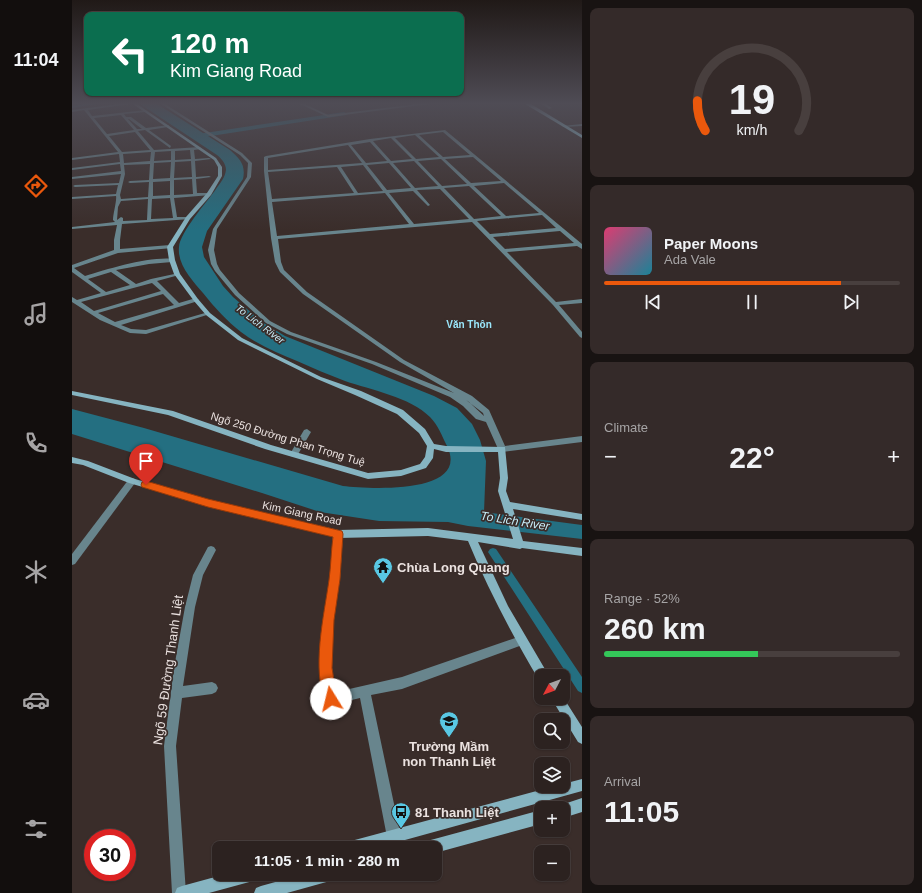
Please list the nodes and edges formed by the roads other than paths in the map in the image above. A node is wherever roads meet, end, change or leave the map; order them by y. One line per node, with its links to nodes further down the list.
1 (115, 146): 16 (street)
2 (148, 146): 15 (street)
3 (169, 146): 12 (street)
4 (197, 146): 14 (street)
5 (228, 146): 93 (street)
6 (338, 146): 31 (street)
7 (350, 146): 27 (street)
8 (375, 146): 24 (street)
9 (401, 146): 22 (street)
10 (428, 146): 18 (street)
11 (461, 146): 17 (street)
12 (172, 148): 13 (street); 15 (street); 23 (street)
13 (192, 148): 14 (street); 21 (street)
14 (200, 148): 49 (street)
15 (153, 151): 16 (street); 25 (street)
16 (121, 153): 19 (street); 26 (street)
17 (473, 156): 18 (street); 40 (street)
18 (441, 158): 22 (street); 42 (street)
19 (72, 159)
20 (209, 159): 21 (street)
21 (193, 160): 23 (street); 36 (street)
22 (415, 160): 24 (street); 43 (street)
23 (172, 162): 25 (street); 37 (street)
24 (390, 162): 27 (street); 45 (street)
25 (152, 163): 26 (street); 38 (street)
26 (123, 164): 28 (street); 32 (street)
27 (364, 164): 29 (street); 46 (street)
28 (95, 166): 30 (street); 33 (street)
29 (338, 166): 31 (street); 50 (street)
30 (73, 168): 34 (street)
31 (266, 171): 55 (street)
32 (123, 172): 33 (street); 41 (street)
33 (96, 175): 34 (street)
34 (74, 177): 44 (street)
35 (209, 177): 36 (street)
36 (193, 178): 37 (street); 48 (street)
37 (172, 179): 38 (street); 52 (street)
38 (150, 181): 39 (street); 54 (street)
39 (130, 182)
40 (504, 182): 42 (street); 57 (street)
41 (121, 184): 44 (street); 53 (street)
42 (470, 185): 43 (street); 59 (street)
43 (441, 187): 45 (street); 63 (street)
44 (73, 188)
45 (414, 189): 46 (street); 56 (street)
46 (386, 192): 50 (street); 65 (street)
47 (79, 194): 51 (street)
48 (195, 194): 49 (street); 52 (street)
49 (209, 194): 61 (street)
50 (357, 194): 55 (street)
51 (72, 196): 53 (street)
52 (172, 196): 54 (street); 60 (street)
53 (119, 197): 54 (street); 64 (street)
54 (150, 198): 62 (street)
55 (270, 201): 69 (street)
56 (428, 206)
57 (542, 214): 59 (street); 67 (street)
58 (122, 217): 64 (street)
59 (505, 217): 63 (street)
60 (175, 218): 61 (street); 62 (street)
61 (188, 218): 71 (street)
62 (149, 220): 64 (street)
63 (473, 220): 65 (street); 68 (street)
64 (119, 222): 66 (street); 72 (street)
65 (412, 225): 69 (street)
66 (72, 228)
67 (560, 229): 68 (street); 70 (street)
68 (489, 236): 73 (street)
69 (274, 238): 93 (street)
70 (580, 245): 73 (street)
71 (170, 247): 72 (street); 74 (street)
72 (117, 252): 75 (street)
73 (505, 252): 86 (street)
74 (172, 260): 76 (street); 77 (street)
75 (72, 268): 78 (street)
76 (111, 269): 78 (street); 80 (street)
77 (177, 274): 79 (street); 83 (street)
78 (84, 278): 82 (street)
79 (154, 280): 80 (street); 81 (street)
80 (135, 286): 82 (street)
81 (164, 292): 87 (street); 88 (street)
82 (105, 294): 84 (street)
83 (196, 300): 87 (street); 89 (street)
84 (74, 301): 88 (street)
85 (582, 301): 86 (street)
86 (555, 304): 91 (street)
87 (177, 305): 90 (street)
88 (93, 313): 90 (street)
89 (208, 314): 90 (street); 96 (street)
90 (117, 324)
91 (582, 336)
92 (72, 393): 98 (street, Ngõ 250 Đường Phan Trọng Tuệ)
93 (489, 420): 97 (street)
94 (307, 432): 98 (street)
95 (582, 439): 97 (street)
96 (431, 446): 97 (street); 98 (street, Ngõ 250 Đường Phan Trọng Tuệ)
97 (502, 449): 101 (street)
98 (294, 454)
99 (72, 460): 100 (street, Kim Giang Road)
100 (132, 481): 103 (street, Kim Giang Road); 108 (street)
101 (507, 508): 102 (street); 105 (street)
102 (582, 517)
103 (338, 534): 104 (street, Kim Giang Road); 112 (street)
104 (472, 539): 105 (street, Kim Giang Road); 109 (street)
105 (520, 545): 107 (street, Kim Giang Road)
106 (211, 550): 113 (street, Ngõ 59 Đường Thanh Liệt)
107 (582, 552)
108 (72, 561)
109 (521, 641): 110 (street); 112 (street)
110 (539, 669)
111 (212, 688): 113 (street)
112 (364, 692): 120 (street)
113 (177, 693): 125 (street, Ngõ 59 Đường Thanh Liệt)
114 (561, 705): 115 (street)
115 (582, 738)
116 (582, 785): 120 (street)
117 (582, 805): 118 (street)
118 (570, 809)
119 (534, 819): 122 (street)
120 (394, 837): 121 (street)
121 (378, 841)
122 (442, 844)
123 (227, 881): 126 (street)
124 (305, 881): 127 (street)
125 (178, 893)
126 (182, 893)
127 (261, 893)

